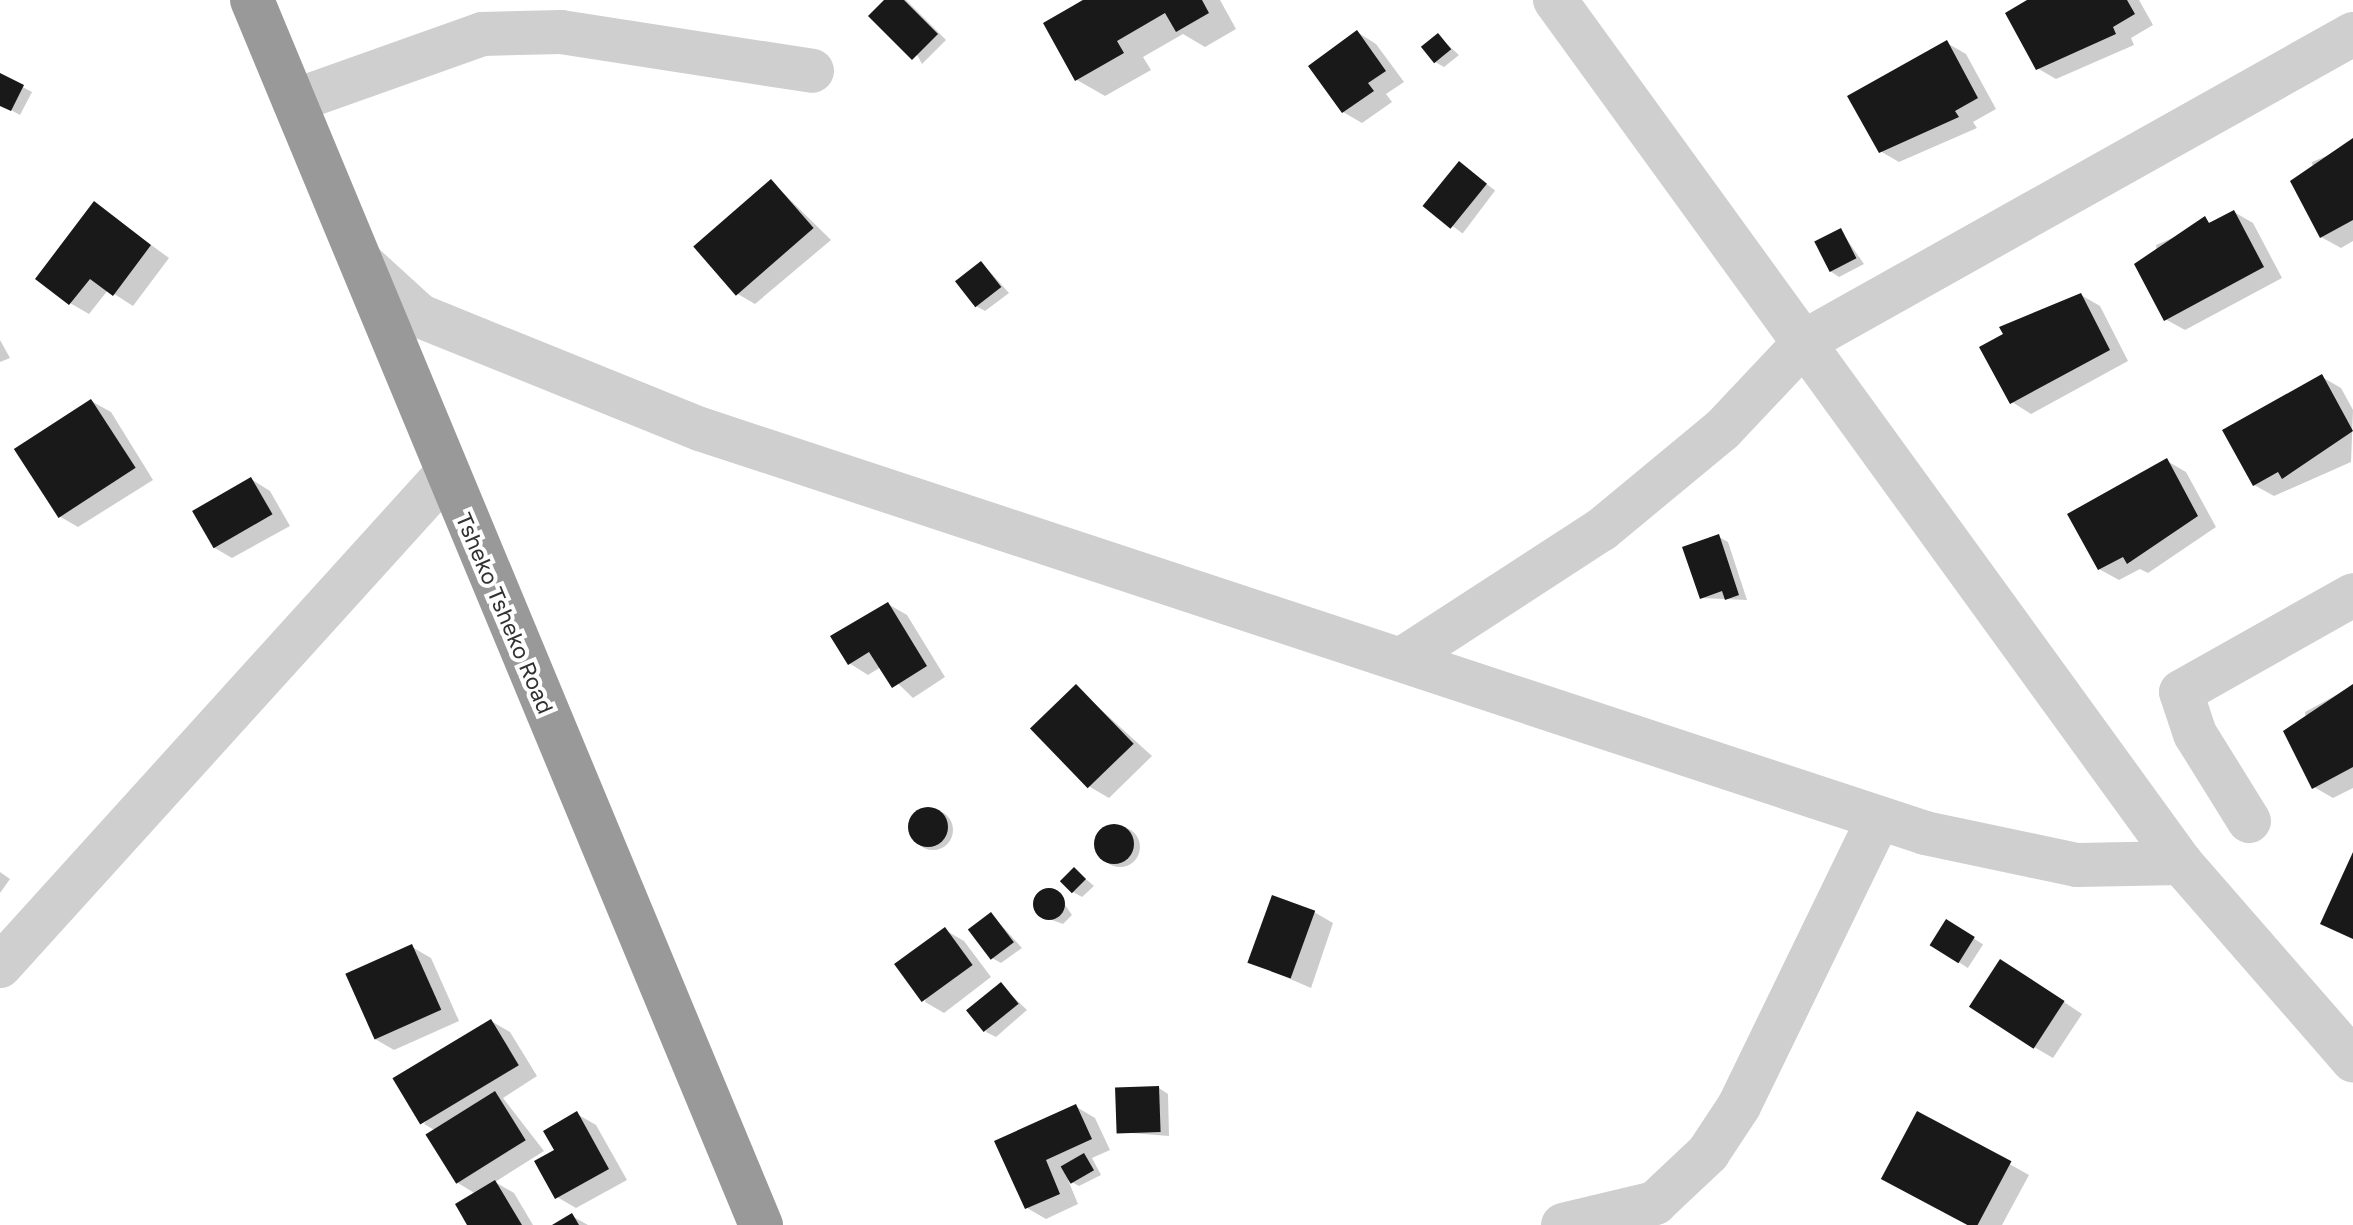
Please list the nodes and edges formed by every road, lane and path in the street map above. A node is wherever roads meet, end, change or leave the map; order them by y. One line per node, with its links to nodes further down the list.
1 (252, 0): 5 (highway, Tsheko Tsheko Road)
2 (1555, 0): 7 (street)
3 (2353, 34): 7 (street)
4 (812, 71): 5 (street)
5 (294, 101): 6 (highway, Tsheko Tsheko Road)
6 (364, 265): 8 (highway, Tsheko Tsheko Road); 10 (street)
7 (1807, 340): 10 (street); 13 (street)
8 (446, 474): 14 (street); 17 (highway, Tsheko Tsheko Road)
9 (2353, 595): 12 (street)
10 (1402, 659): 11 (street)
11 (1879, 818): 13 (street); 16 (street)
12 (2249, 821)
13 (2181, 863): 15 (street)
14 (0, 966)
15 (2350, 1051)
16 (1661, 1214): 18 (street)
17 (761, 1225)
18 (1563, 1225)

